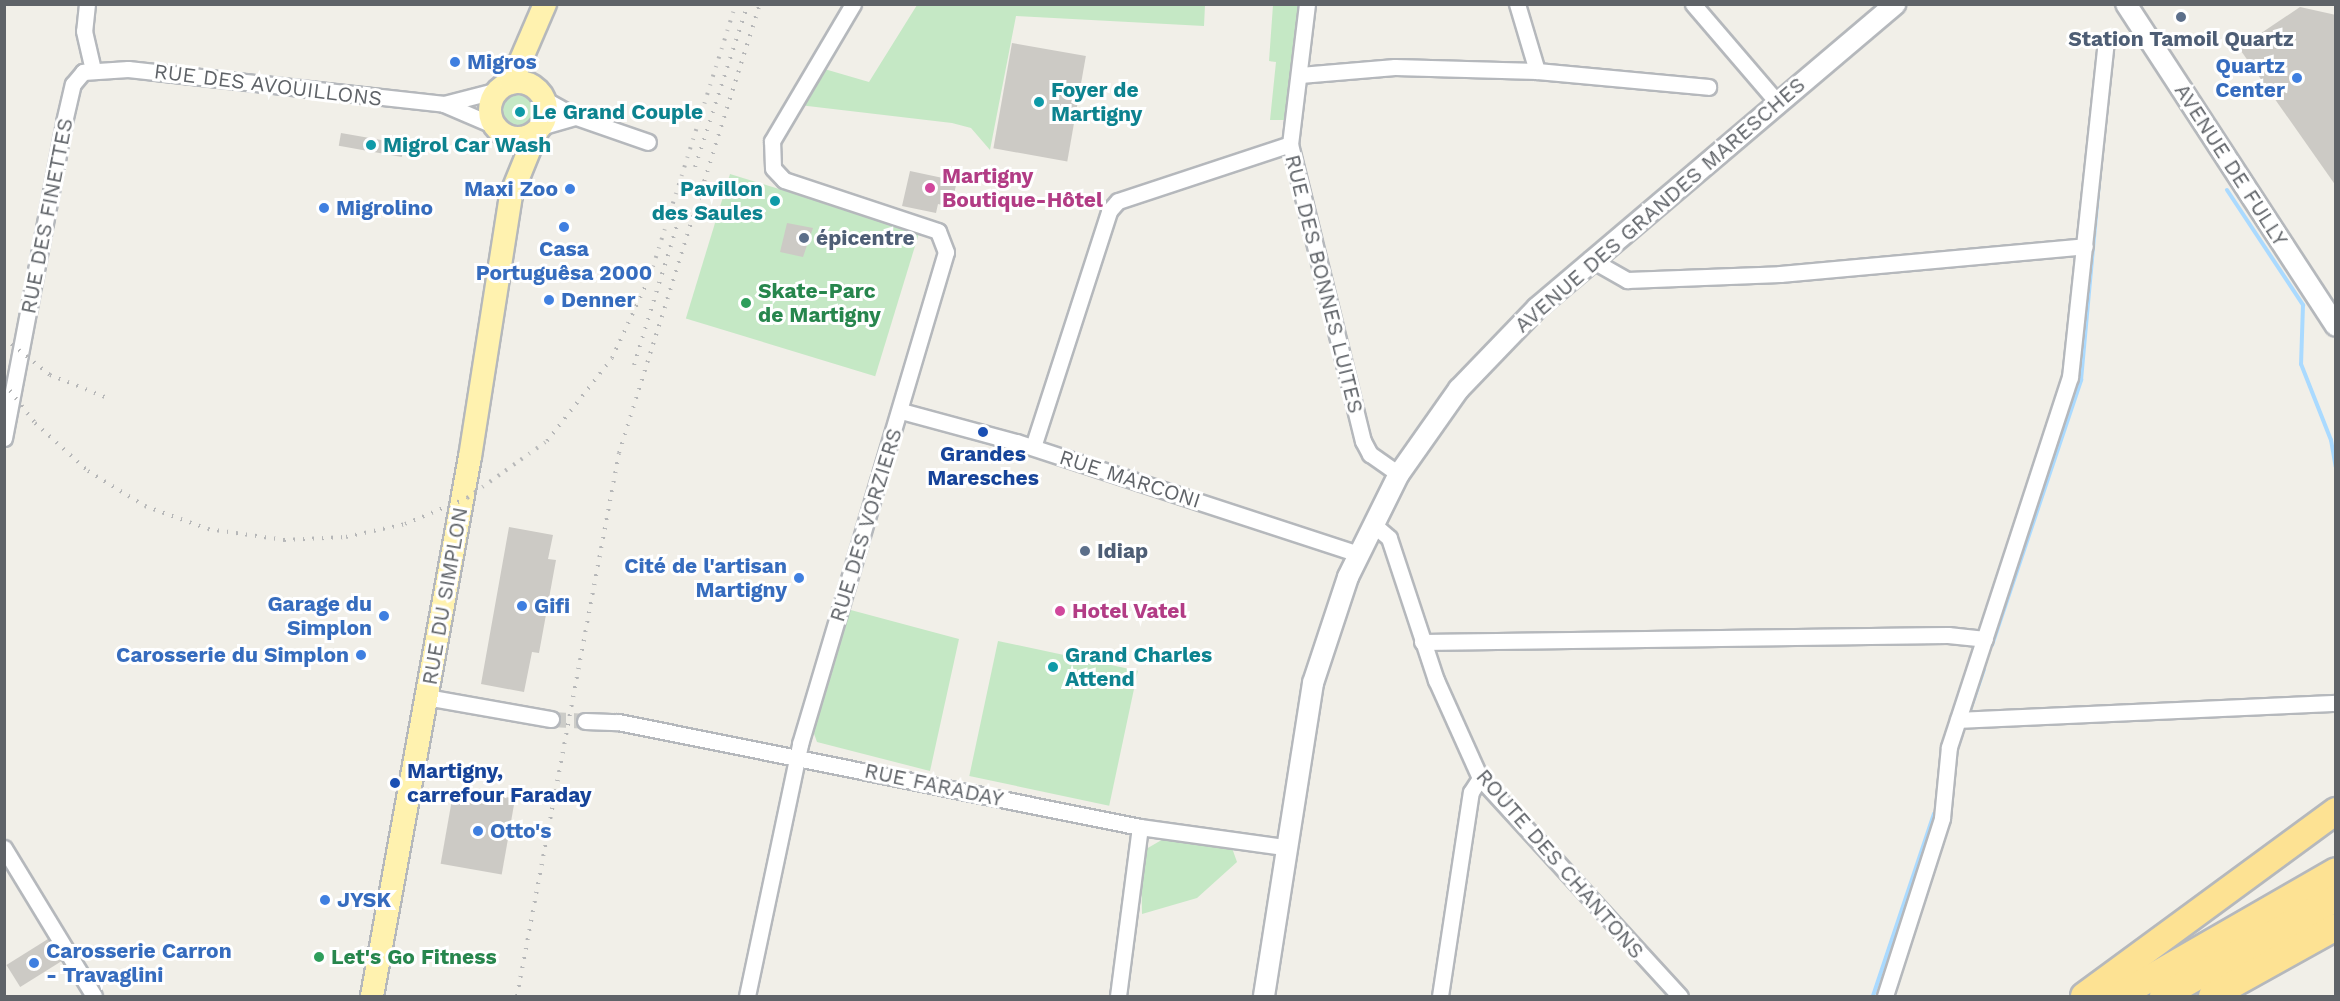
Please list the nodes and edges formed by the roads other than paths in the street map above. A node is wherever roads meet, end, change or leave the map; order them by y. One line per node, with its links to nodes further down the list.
1 (87, 4): 10 (street)
2 (853, 4): 27 (street, RUE DES VORZIERS)
3 (1307, 4): 12 (street, RUE DES BONNES LUITES)
4 (1517, 4): 11 (street)
5 (1693, 4): 16 (street)
6 (1895, 4): 16 (main road, AVENUE DES GRANDES MARESCHES)
7 (2126, 4): 26 (main road, AVENUE DE FULLY)
8 (543, 14): 13 (main road); 15 (main road)
9 (2106, 42): 24 (street)
10 (92, 67): 17 (street, RUE DES AVOUILLONS); 28 (street, RUE DES FINETTES)
11 (1537, 71): 12 (street); 14 (street)
12 (1300, 75): 22 (street, RUE DES BONNES LUITES)
13 (505, 86): 15 (main road); 17 (street, RUE DES AVOUILLONS); 20 (main road)
14 (1708, 87)
15 (543, 97): 18 (street); 19 (main road)
16 (1778, 103): 25 (main road, AVENUE DES GRANDES MARESCHES)
17 (444, 104): 20 (street, RUE DES AVOUILLONS)
18 (576, 117): 19 (street); 21 (street)
19 (539, 129): 20 (main road); 23 (main road, RUE DU SIMPLON)
20 (498, 130): 23 (main road, RUE DU SIMPLON)
21 (648, 142)
22 (1290, 144): 29 (street); 30 (street, RUE DES BONNES LUITES)
23 (511, 195): 35 (main road, RUE DU SIMPLON)
24 (2085, 246): 25 (street); 33 (street)
25 (1590, 259): 30 (main road, AVENUE DES GRANDES MARESCHES)
26 (2336, 326)
27 (901, 411): 29 (street, RUE MARCONI); 40 (street, RUE DES VORZIERS)
28 (4, 438)
29 (1033, 447): 32 (street, RUE MARCONI)
30 (1399, 474): 31 (main road, AVENUE DES GRANDES MARESCHES)
31 (1373, 524): 32 (main road, AVENUE DES GRANDES MARESCHES); 34 (street, ROUTE DES CHANTONS)
32 (1358, 554): 44 (main road, AVENUE DES GRANDES MARESCHES)
33 (1985, 639): 34 (street); 38 (street)
34 (1422, 642): 41 (street, ROUTE DES CHANTONS)
35 (426, 697): 37 (street); 50 (main road, RUE DU SIMPLON)
36 (2336, 703): 38 (street)
37 (551, 719)
38 (1958, 720): 56 (street)
39 (585, 721): 40 (street, RUE FARADAY)
40 (797, 758): 43 (street, RUE FARADAY); 51 (street, RUE DES VORZIERS)
41 (1480, 778): 54 (street); 55 (street, ROUTE DES CHANTONS)
42 (2336, 811): 57 (highway)
43 (1140, 827): 44 (street, RUE FARADAY); 52 (street)
44 (1284, 847): 53 (main road, AVENUE DES GRANDES MARESCHES)
45 (4, 848): 49 (street)
46 (2336, 871): 58 (highway)
47 (2336, 898): 59 (highway)
48 (2336, 927): 60 (highway)
49 (94, 996)
50 (372, 996)
51 (747, 996)
52 (1118, 996)
53 (1264, 996)
54 (1440, 996)
55 (1680, 996)
56 (1885, 996)
57 (2084, 996)
58 (2119, 996)
59 (2163, 996)
60 (2212, 996)

